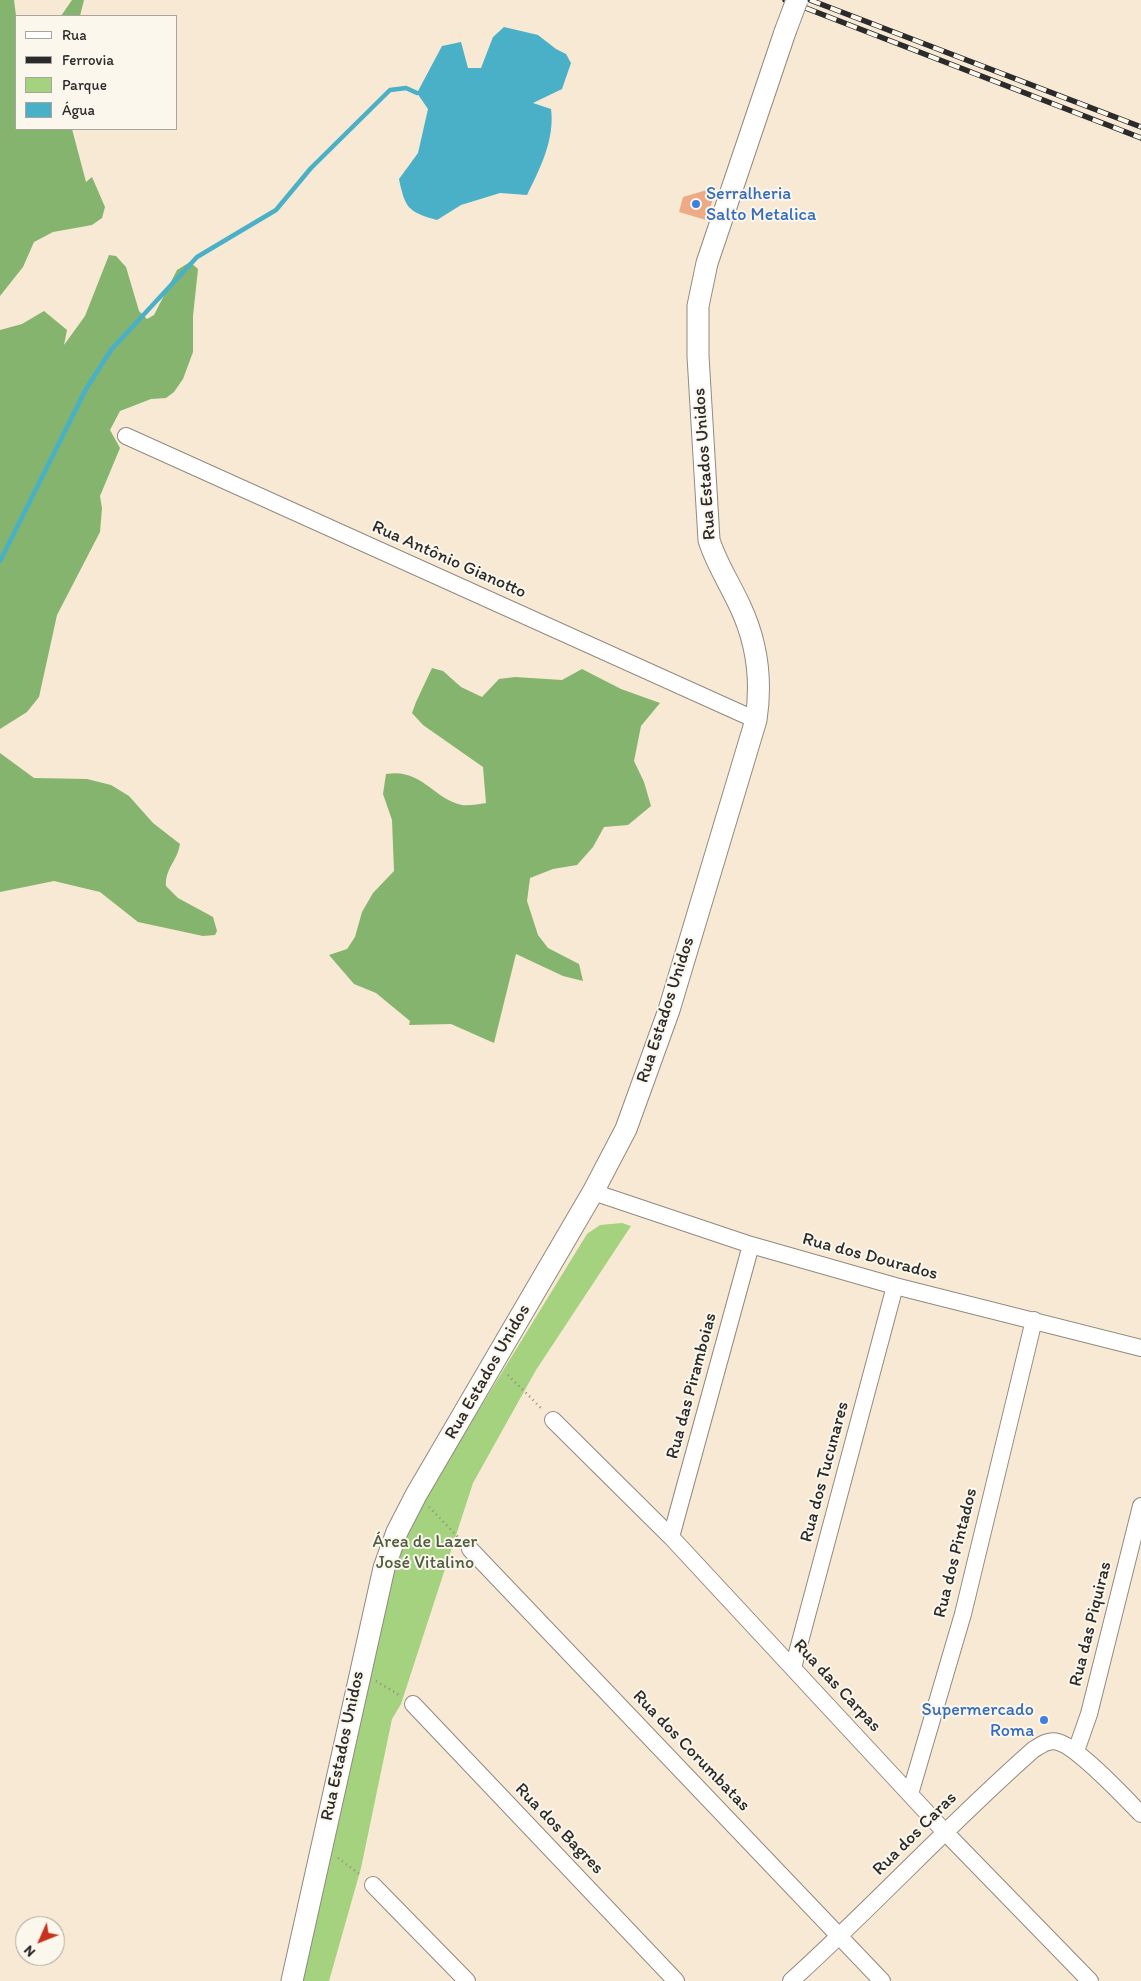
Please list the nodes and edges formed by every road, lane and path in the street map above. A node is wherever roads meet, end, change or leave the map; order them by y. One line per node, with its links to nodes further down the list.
1 (797, 0): 3 (street, Rua Estados Unidos, bridge)
2 (126, 436): 3 (street, Rua Antônio Gianotto)
3 (756, 720): 4 (street, Rua Estados Unidos)
4 (593, 1192): 5 (street, Rua dos Dourados); 9 (street, Rua Estados Unidos)
5 (751, 1245): 6 (street, Rua dos Dourados); 13 (street, Rua das Piramboias)
6 (895, 1286): 7 (street, Rua dos Dourados); 15 (street, Rua dos Tucunares)
7 (1034, 1320): 8 (street, Rua dos Dourados); 19 (street, Rua dos Pintados)
8 (1141, 1348)
9 (494, 1361): 10 (path); 11 (street, Rua Estados Unidos)
10 (553, 1420): 13 (street, Rua das Carpas)
11 (416, 1495): 14 (path); 16 (street, Rua Estados Unidos)
12 (1141, 1506): 18 (street, Rua das Piquiras)
13 (671, 1537): 15 (street, Rua das Carpas)
14 (470, 1549): 25 (street, Rua dos Corumbatas)
15 (792, 1668): 19 (street, Rua das Carpas)
16 (360, 1671): 17 (path); 22 (street, Rua Estados Unidos)
17 (413, 1704): 29 (street, Rua dos Bagres)
18 (1076, 1751): 20 (street); 21 (street, Rua dos Caras)
19 (910, 1794): 21 (street, Rua das Carpas)
20 (1141, 1814)
21 (944, 1831): 25 (street, Rua dos Caras); 32 (street, Rua das Carpas)
22 (321, 1845): 23 (path); 24 (street, Rua Estados Unidos)
23 (373, 1885): 28 (street)
24 (302, 1937): 26 (street, Rua Estados Unidos); 27 (street)
25 (840, 1937): 30 (street, Rua dos Caras); 31 (street, Rua dos Corumbatas)
26 (292, 1981)
27 (306, 1981)
28 (467, 1981)
29 (676, 1981)
30 (791, 1981)
31 (882, 1981)
32 (1090, 1981)

